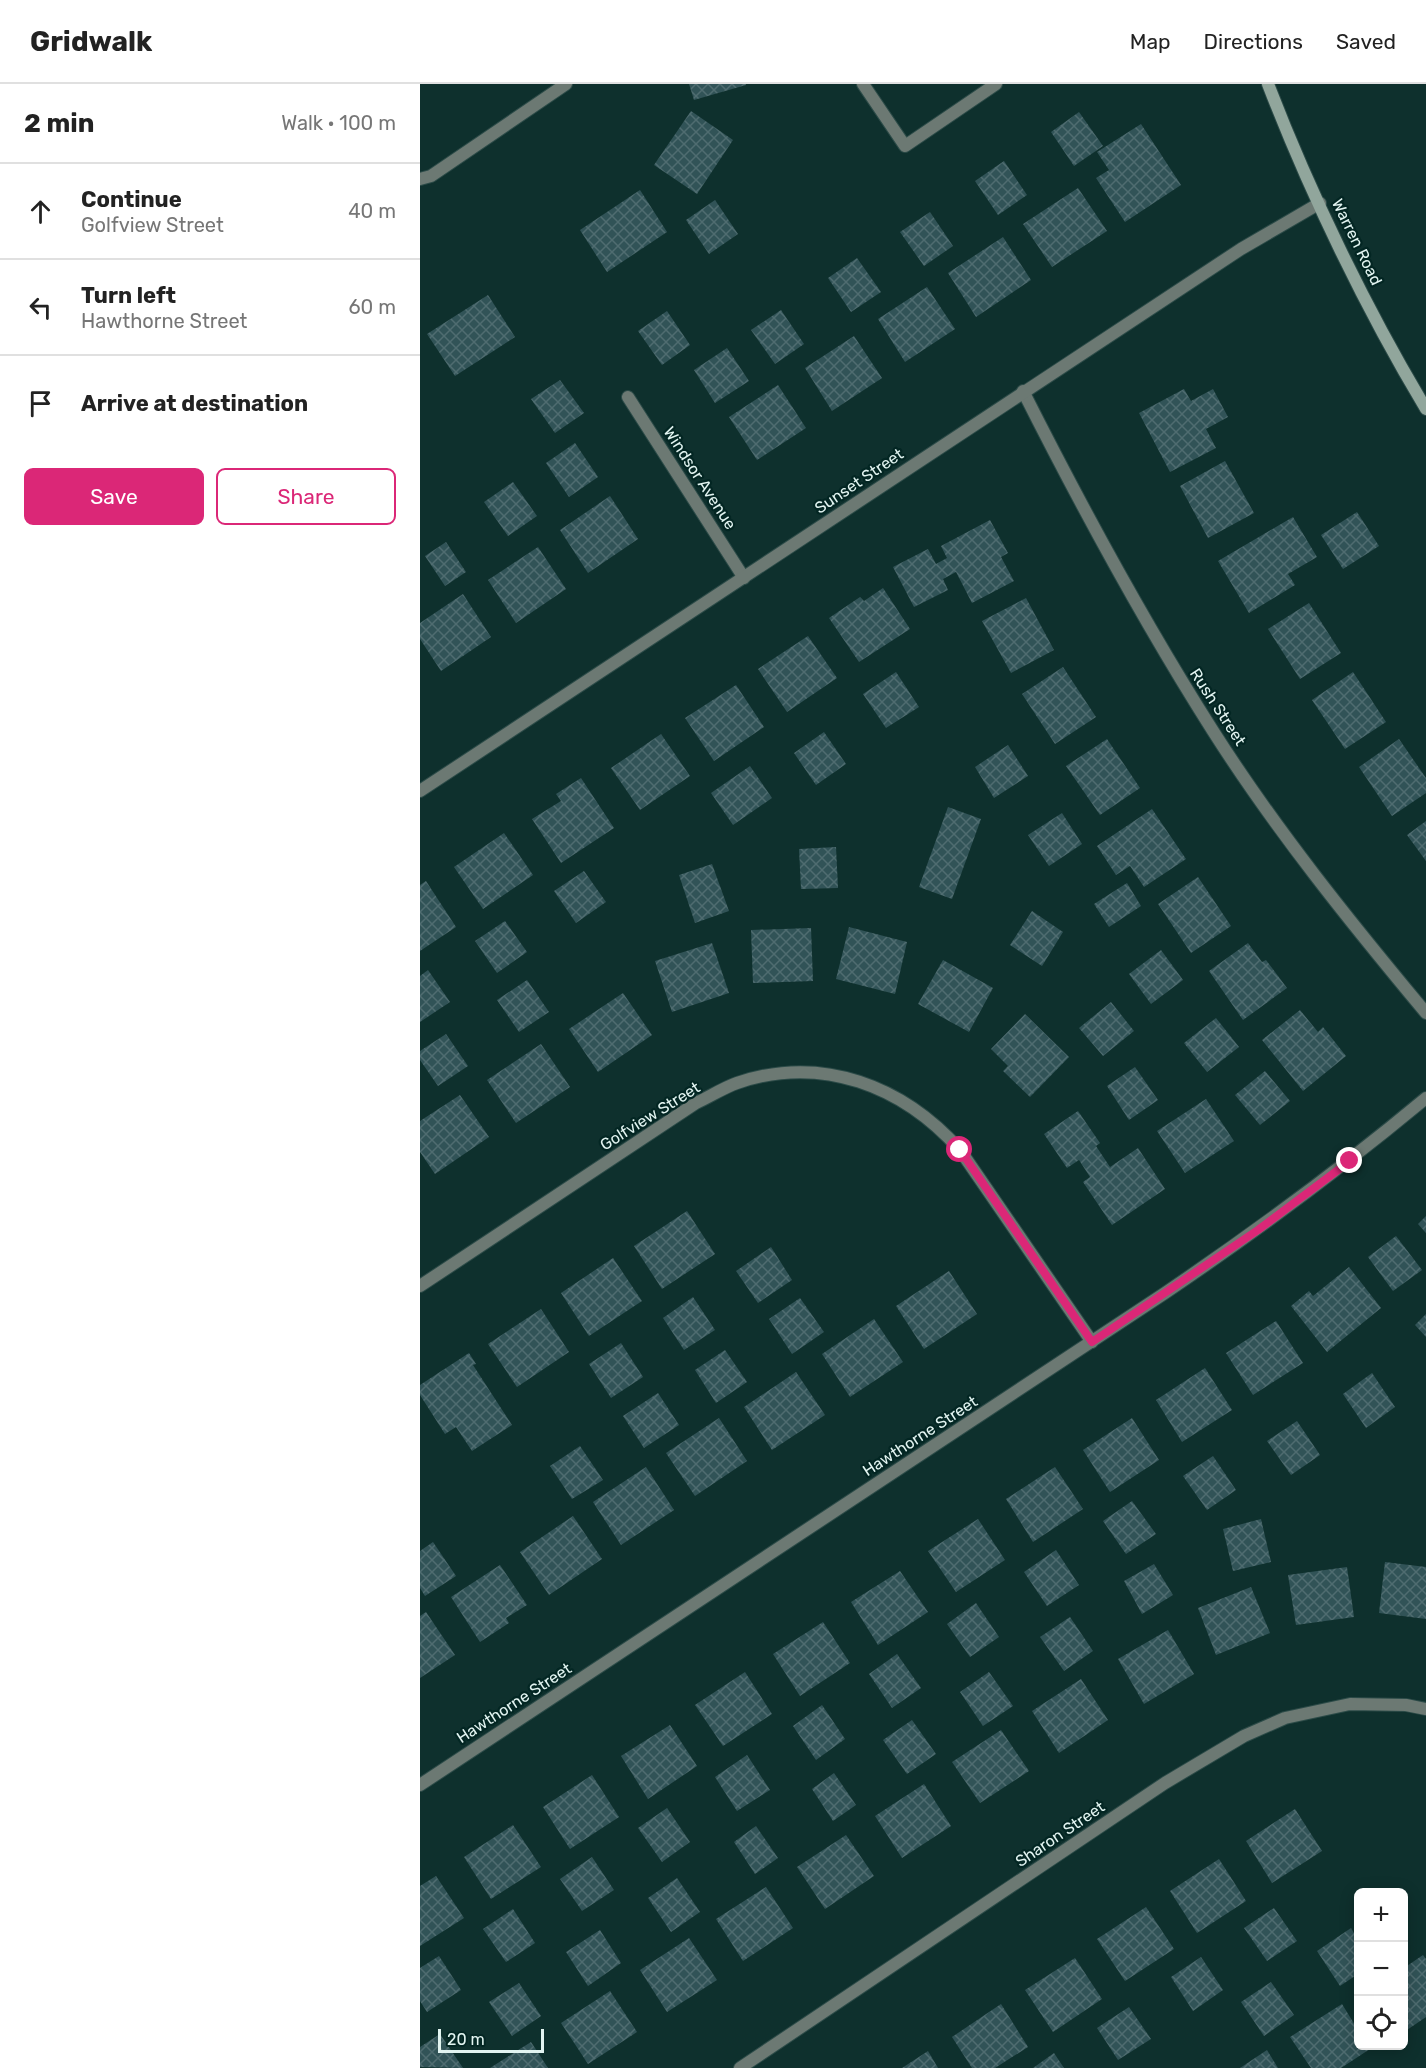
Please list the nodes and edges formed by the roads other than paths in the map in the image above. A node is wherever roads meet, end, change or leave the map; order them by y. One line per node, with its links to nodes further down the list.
1 (566, 84): 5 (street)
2 (863, 84): 3 (street)
3 (996, 84)
4 (1268, 84): 6 (main road, Warren Road)
5 (420, 178)
6 (1320, 203): 7 (street, Sunset Street); 9 (main road, Warren Road)
7 (1023, 392): 10 (street, Sunset Street); 12 (street, Rush Street)
8 (628, 397): 10 (street, Windsor Avenue)
9 (1426, 409)
10 (744, 578): 11 (street, Sunset Street)
11 (420, 791)
12 (1426, 1013)
13 (1426, 1098): 15 (street, Hawthorne Street)
14 (420, 1286): 15 (street, Golfview Street)
15 (1092, 1342): 17 (street, Hawthorne Street)
16 (1426, 1709): 18 (street, Sharon Street)
17 (420, 1785)
18 (740, 2068)

